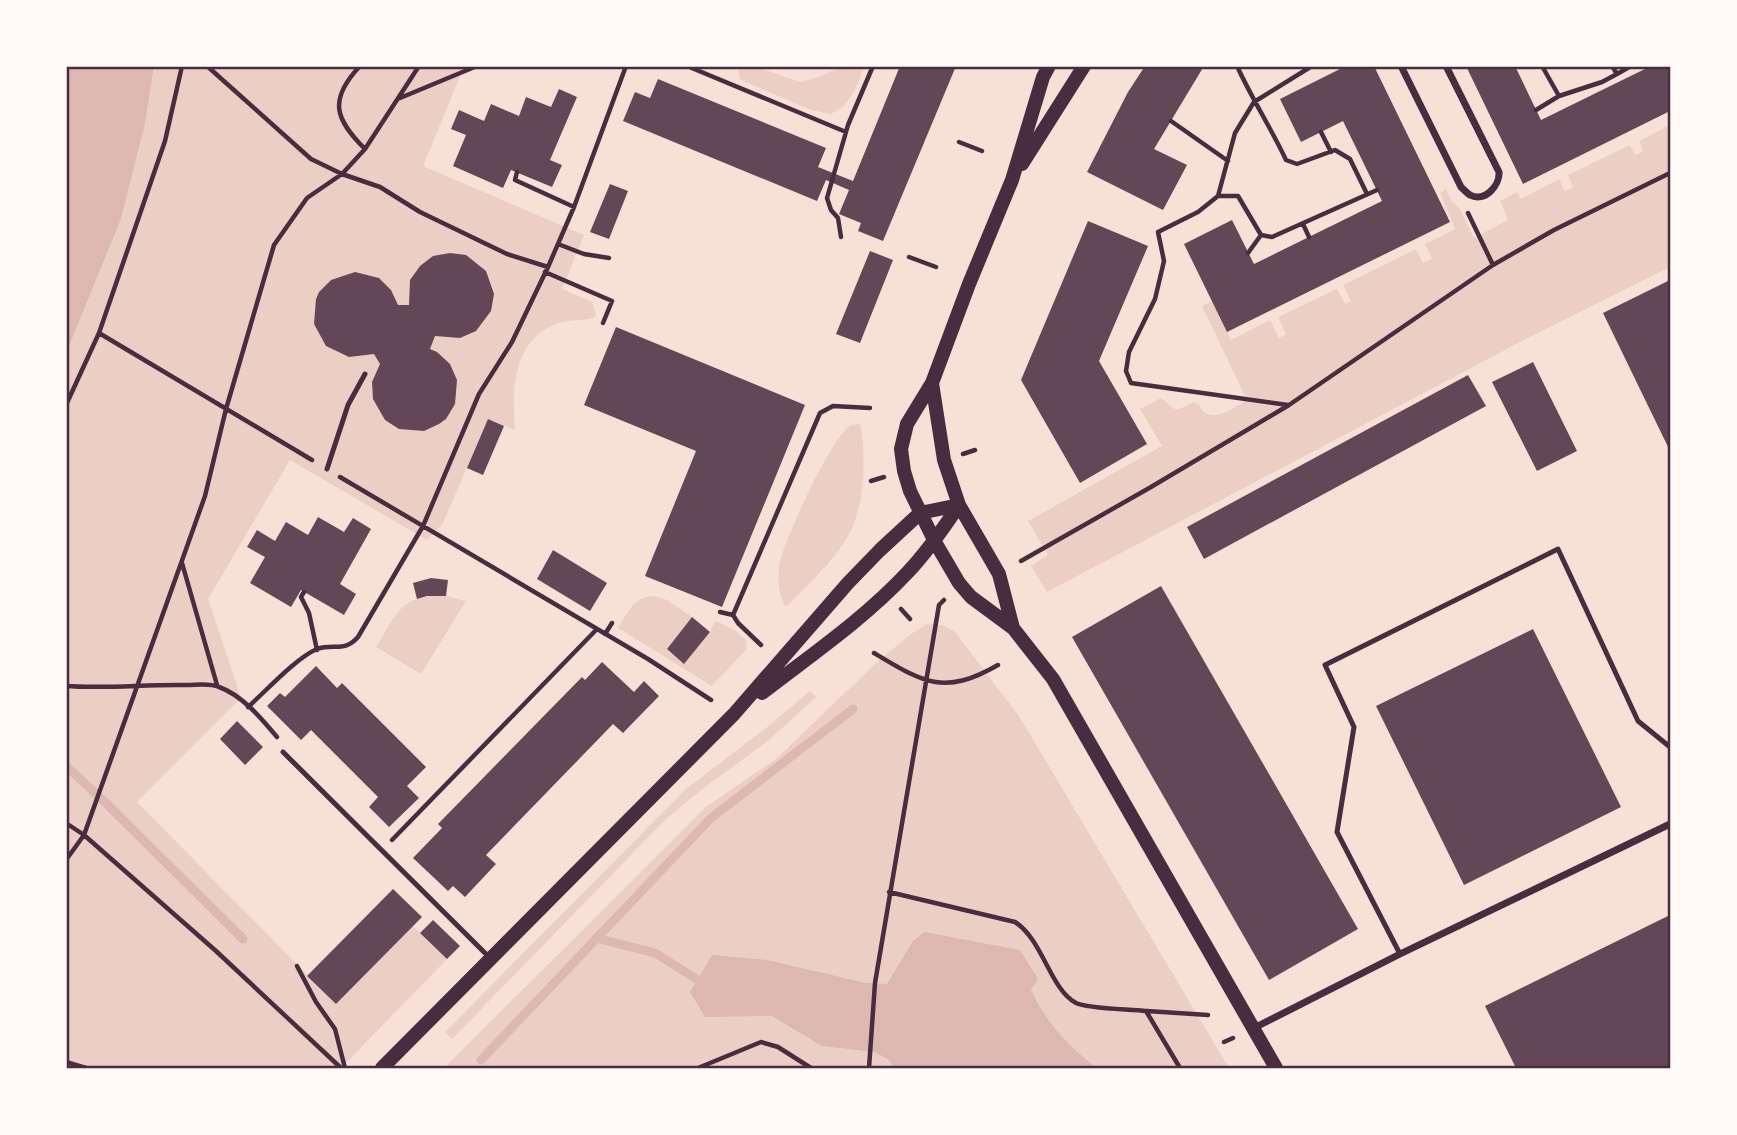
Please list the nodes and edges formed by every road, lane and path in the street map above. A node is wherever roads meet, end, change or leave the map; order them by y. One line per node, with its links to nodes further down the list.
1 (182, 66): 54 (path)
2 (207, 66): 35 (path)
3 (360, 66): 29 (path)
4 (419, 66): 22 (path)
5 (477, 66): 22 (path)
6 (626, 66): 41 (path)
7 (687, 66): 26 (path)
8 (873, 66): 26 (path)
9 (1049, 66): 36 (main road)
10 (1084, 66): 36 (main road)
11 (1237, 66): 23 (path)
12 (1312, 66): 23 (path)
13 (1401, 66): 39 (street)
14 (1446, 66): 39 (street)
15 (1542, 66): 21 (path)
16 (1612, 66): 18 (path)
17 (1631, 66): 18 (path)
18 (1617, 74): 19 (path)
19 (1602, 82): 20 (path); 21 (path)
20 (1606, 89)
21 (1559, 96): 24 (path)
22 (400, 98): 29 (path)
23 (1254, 102): 31 (path); 32 (path)
24 (1536, 110)
25 (1171, 121): 32 (path)
26 (846, 132): 44 (path)
27 (1321, 132): 31 (path)
28 (959, 142): 30 (path)
29 (365, 149): 35 (path)
30 (982, 151)
31 (1331, 152): 38 (path)
32 (1228, 161): 40 (path)
33 (517, 172): 41 (path)
34 (1671, 173): 50 (path)
35 (342, 174): 52 (path); 59 (path)
36 (1012, 180): 56 (main road)
37 (1377, 190): 38 (path)
38 (1367, 194): 42 (path)
39 (1469, 195): 50 (path)
40 (1218, 196): 43 (path); 58 (path)
41 (574, 207): 46 (path)
42 (1303, 224): 43 (path); 45 (path)
43 (1261, 235): 47 (path)
44 (841, 237)
45 (1309, 237)
46 (558, 244): 49 (path); 52 (path)
47 (1248, 253)
48 (909, 257): 51 (path)
49 (609, 258)
50 (1493, 265): 58 (path)
51 (936, 267)
52 (546, 269): 53 (path); 64 (path)
53 (603, 323)
54 (99, 333): 57 (path); 59 (path)
55 (365, 374): 61 (lane)
56 (932, 383): 62 (main road); 63 (main road)
57 (66, 405)
58 (1289, 405): 66 (path)
59 (226, 408): 61 (path); 67 (path)
60 (870, 408): 71 (path)
61 (327, 469): 64 (path)
62 (959, 505): 63 (main road); 65 (main road); 73 (main road)
63 (920, 513): 65 (main road); 86 (main road)
64 (423, 526): 74 (path); 77 (path)
65 (935, 542): 73 (main road); 86 (main road)
66 (1021, 561)
67 (182, 562): 81 (path); 82 (path)
68 (304, 592): 77 (path)
69 (939, 606): 80 (path)
70 (720, 612): 71 (path)
71 (733, 615): 76 (path)
72 (612, 623): 75 (path)
73 (1013, 628): 100 (main road)
74 (597, 629): 75 (path); 92 (path)
75 (605, 634): 84 (path)
76 (761, 645)
77 (317, 650): 85 (path)
78 (874, 653): 80 (path)
79 (998, 665): 80 (path)
80 (926, 681): 94 (path)
81 (139, 684): 82 (path); 83 (path); 91 (path)
82 (217, 685): 85 (path)
83 (66, 686)
84 (711, 700)
85 (248, 707): 88 (path)
86 (734, 714): 96 (main road)
87 (1671, 747): 95 (lane)
88 (283, 752): 92 (lane)
89 (66, 823): 91 (path)
90 (1671, 824): 95 (street)
91 (84, 835): 93 (path); 103 (path)
92 (382, 850): 96 (lane)
93 (66, 860)
94 (889, 892): 98 (path); 107 (path)
95 (1400, 954): 100 (street)
96 (491, 959): 104 (main road)
97 (297, 966): 103 (path)
98 (1146, 1011): 99 (path); 108 (path)
99 (1208, 1015)
100 (1253, 1029): 109 (main road)
101 (66, 1062): 102 (path)
102 (86, 1069)
103 (343, 1069)
104 (382, 1069)
105 (698, 1069): 106 (path)
106 (811, 1069)
107 (869, 1069)
108 (1180, 1069)
109 (1276, 1069)

